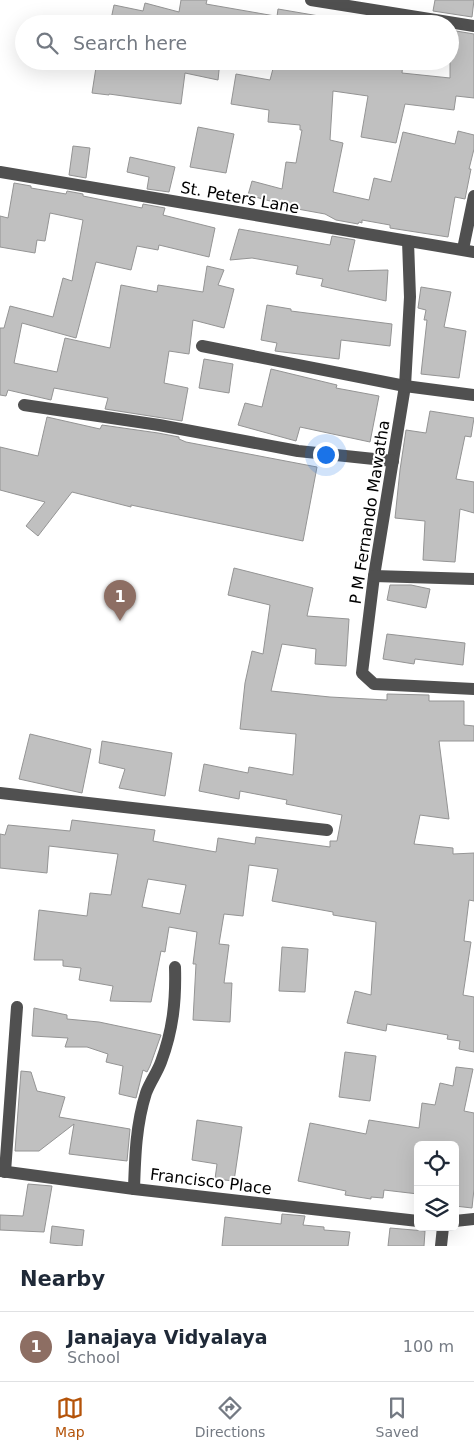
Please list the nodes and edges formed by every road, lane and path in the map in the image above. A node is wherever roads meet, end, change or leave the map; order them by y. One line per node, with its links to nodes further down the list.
1 (311, 0): 2 (street)
2 (405, 15)
3 (459, 24): 4 (street)
4 (474, 26)
5 (0, 172): 7 (street, St. Peters Lane)
6 (474, 196): 8 (street)
7 (408, 241): 8 (street, St. Peters Lane); 10 (street, P M Fernando Mawatha)
8 (468, 250)
9 (202, 346): 10 (street)
10 (405, 386): 11 (street); 13 (street, P M Fernando Mawatha)
11 (474, 395)
12 (24, 405): 13 (street)
13 (393, 461): 14 (street, P M Fernando Mawatha)
14 (374, 576): 15 (street); 16 (street, P M Fernando Mawatha)
15 (474, 579)
16 (474, 689)
17 (0, 794): 18 (street)
18 (327, 830)
19 (176, 967): 22 (street)
20 (17, 1007): 21 (street)
21 (3, 1171): 22 (street, Francisco Place)
22 (134, 1188): 24 (street, Francisco Place)
23 (474, 1219): 25 (street)
24 (414, 1221)
25 (459, 1221)
26 (443, 1231): 27 (street)
27 (441, 1246)

